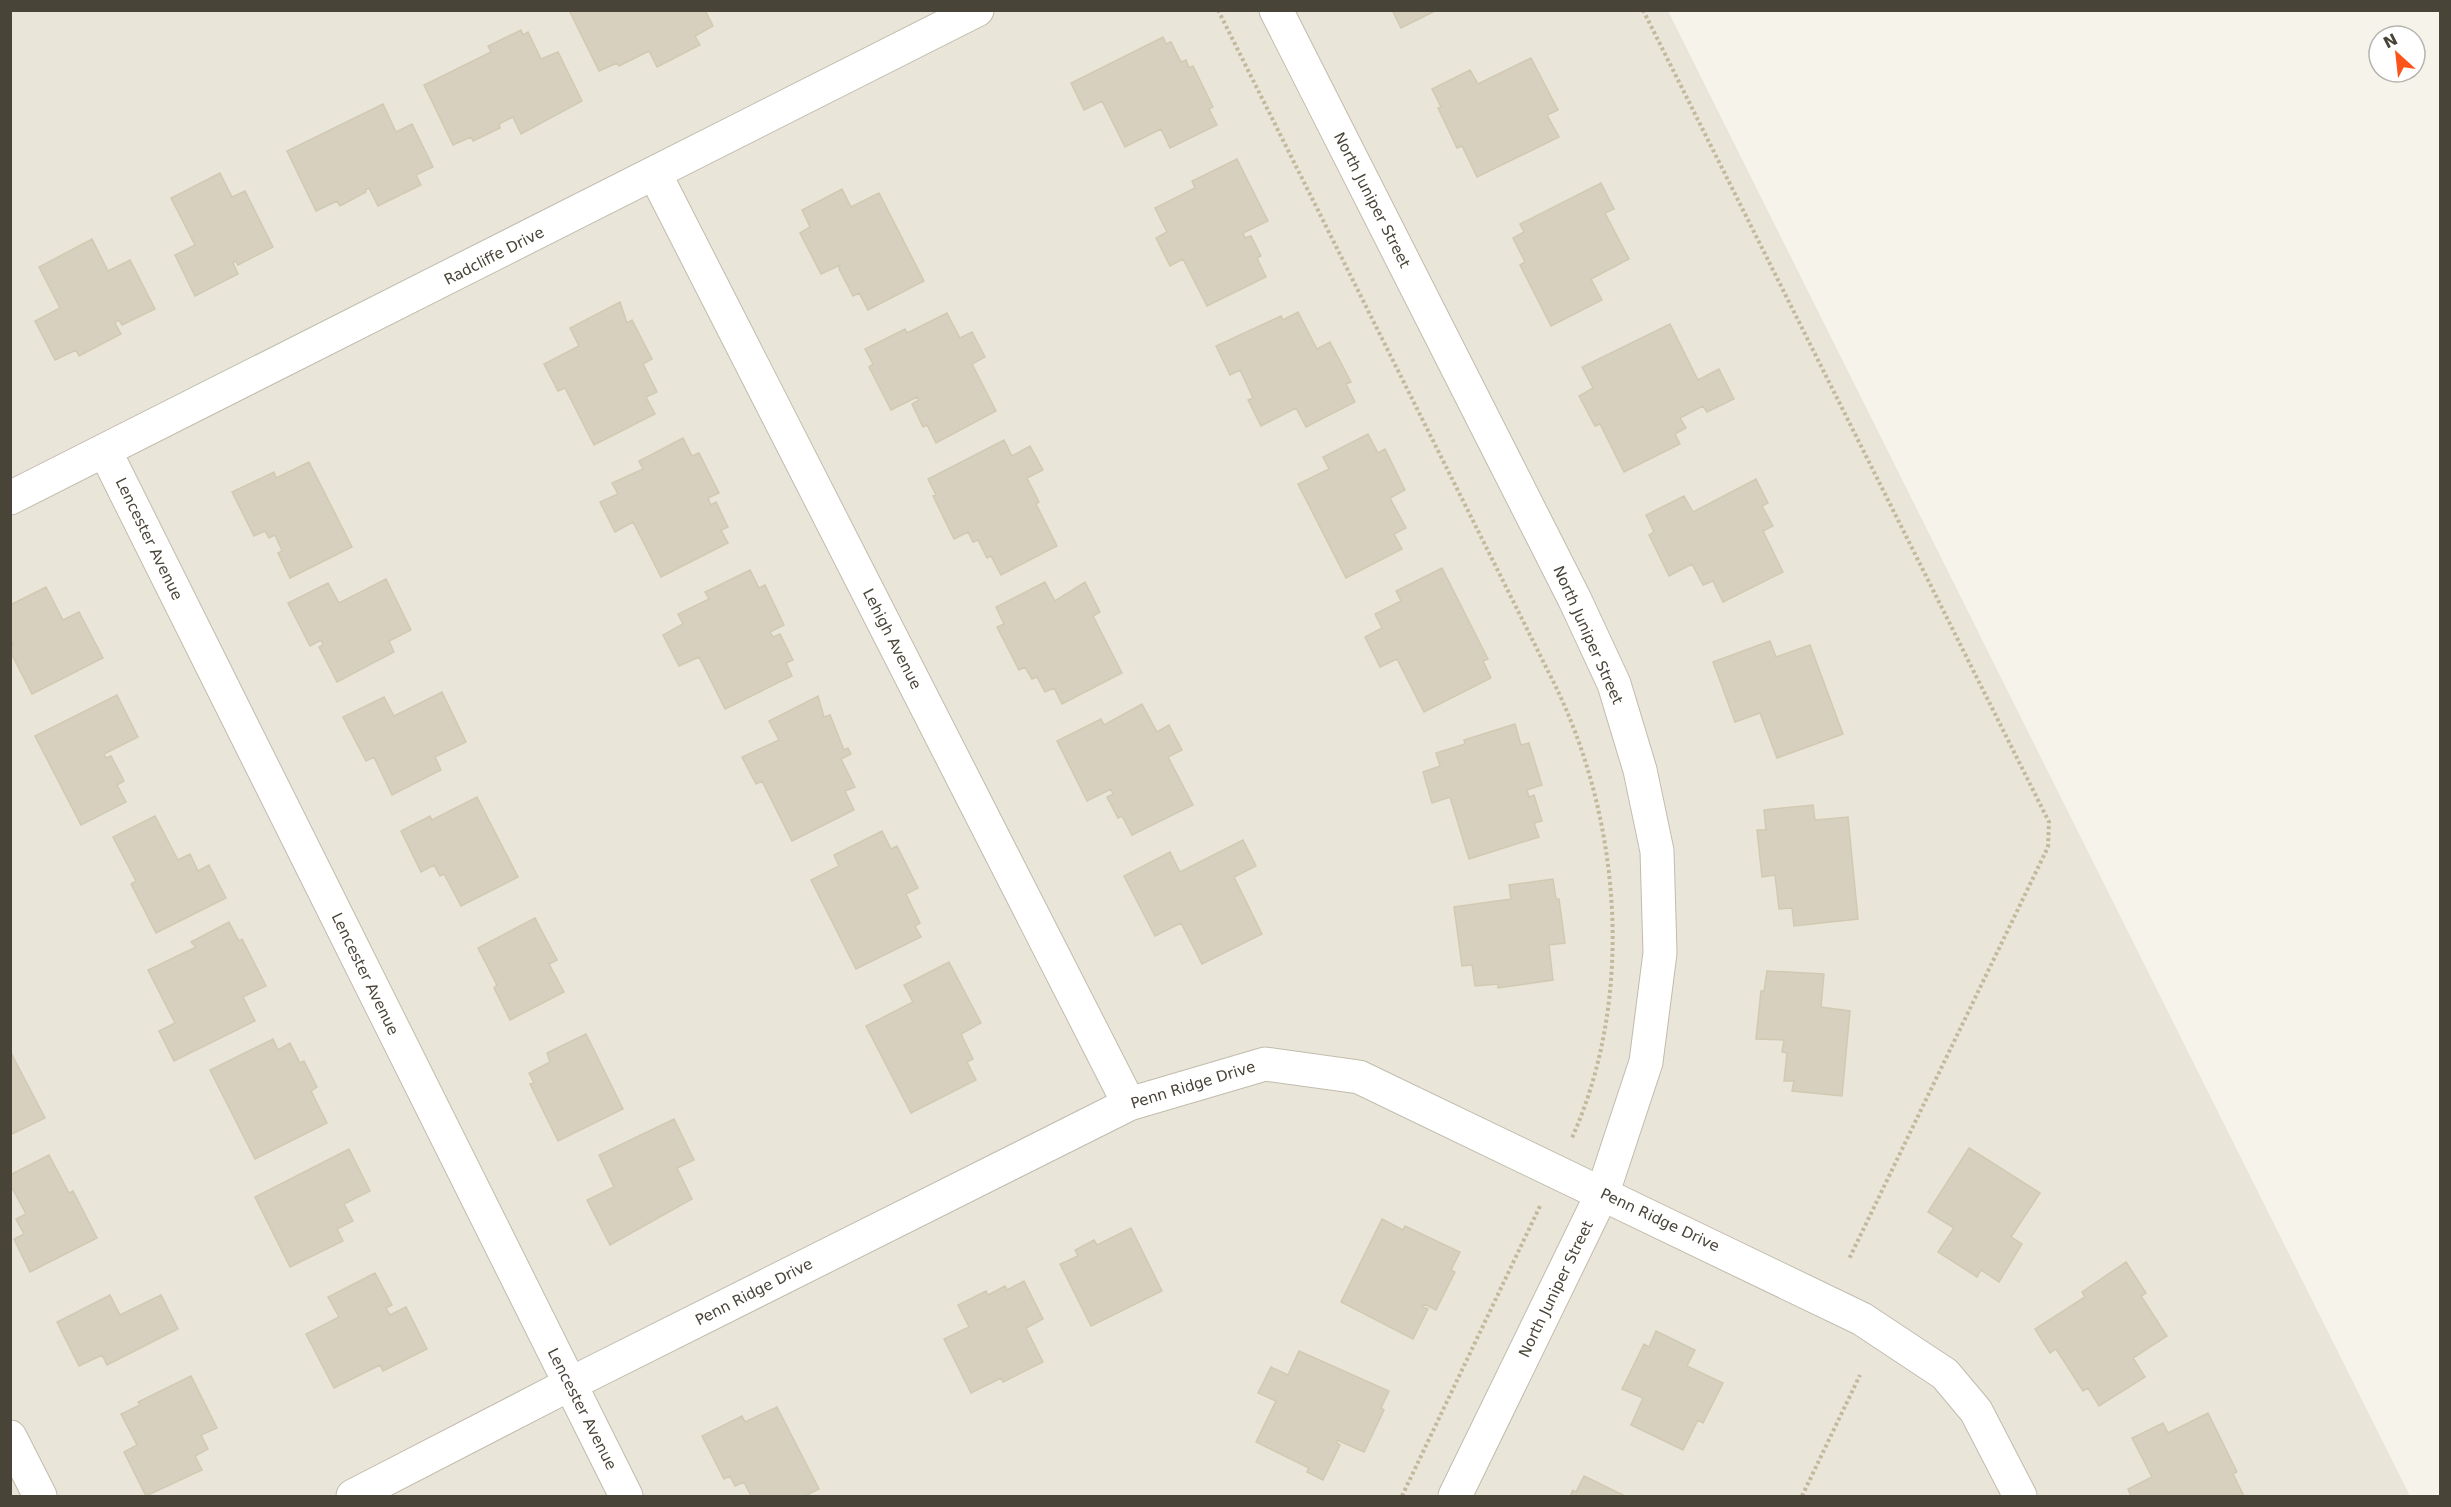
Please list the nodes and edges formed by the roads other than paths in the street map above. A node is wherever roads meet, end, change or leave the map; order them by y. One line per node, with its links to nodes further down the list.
1 (977, 10): 3 (street, Radcliffe Drive)
2 (1276, 10): 7 (street, North Juniper Street)
3 (655, 174): 4 (street, Radcliffe Drive); 6 (street, Lehigh Avenue)
4 (105, 451): 5 (street, Radcliffe Drive); 8 (street, Lencester Avenue)
5 (10, 498)
6 (1129, 1104): 7 (street, Penn Ridge Drive); 8 (street, Penn Ridge Drive)
7 (1603, 1192): 13 (street, North Juniper Street); 14 (street, Penn Ridge Drive)
8 (570, 1384): 11 (street, Penn Ridge Drive); 12 (street, Lencester Avenue)
9 (10, 1437): 10 (street)
10 (40, 1497)
11 (352, 1497)
12 (626, 1497)
13 (1455, 1497)
14 (2020, 1497)

